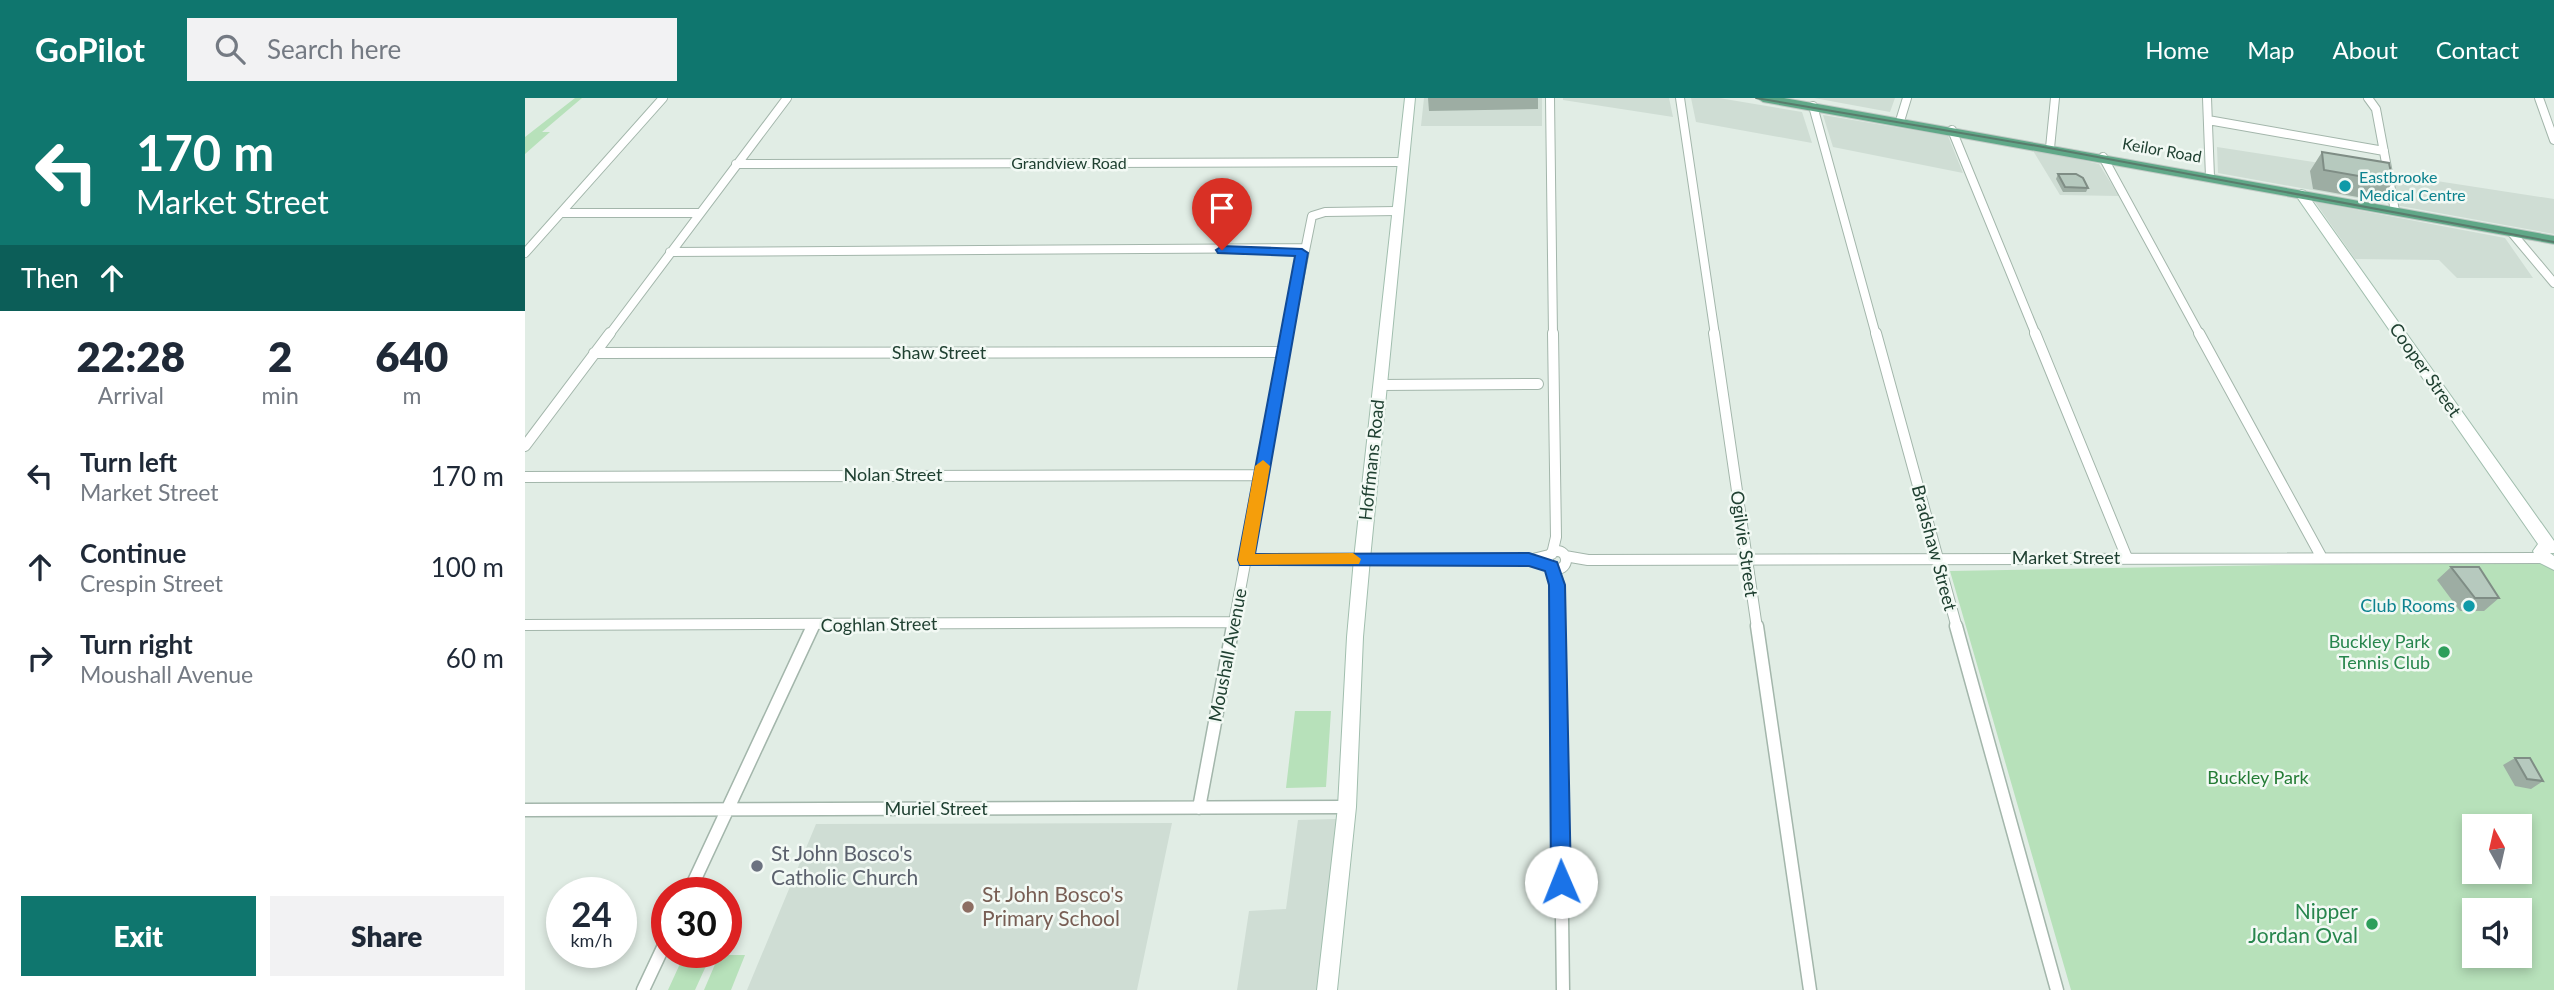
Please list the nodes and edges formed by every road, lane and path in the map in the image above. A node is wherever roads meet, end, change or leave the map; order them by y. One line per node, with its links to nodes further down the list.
1 (663, 98): 28 (street)
2 (787, 98): 23 (street)
3 (1410, 98): 22 (main road, Hoffmans Road)
4 (1550, 98): 50 (street)
5 (1680, 98): 44 (street, Ogilvie Street)
6 (1769, 98): 13 (main road, Keilor Road)
7 (1907, 98): 16 (street)
8 (2055, 98): 19 (street)
9 (2207, 98): 15 (street)
10 (2368, 98): 14 (street)
11 (2379, 98): 14 (street)
12 (2539, 98): 18 (street)
13 (1812, 106): 16 (main road, Keilor Road); 45 (street, Bradshaw Street)
14 (2376, 109): 20 (street)
15 (2208, 120): 20 (street); 24 (street)
16 (1900, 121): 17 (main road, Keilor Road)
17 (1952, 130): 19 (main road, Keilor Road); 46 (street)
18 (2554, 140)
19 (2050, 148): 21 (main road, Keilor Road)
20 (2384, 151): 27 (street)
21 (2103, 157): 24 (main road, Keilor Road); 47 (street)
22 (1401, 162): 23 (street, Grandview Road); 26 (main road, Hoffmans Road)
23 (736, 164): 29 (street)
24 (2210, 177): 25 (main road, Keilor Road)
25 (2301, 194): 27 (main road, Keilor Road); 43 (main road, Cooper Street)
26 (1397, 211): 32 (street, Moushall Avenue); 39 (main road, Hoffmans Road)
27 (2395, 211): 30 (main road, Keilor Road)
28 (561, 213): 29 (street); 34 (street)
29 (699, 213): 33 (street)
30 (2512, 233): 31 (main road, Keilor Road); 35 (street)
31 (2554, 240)
32 (1302, 251): 33 (street); 36 (street, Moushall Avenue)
33 (670, 252): 37 (street)
34 (525, 253)
35 (2554, 283)
36 (1284, 352): 37 (street, Shaw Street); 41 (street, Moushall Avenue)
37 (594, 354): 40 (street)
38 (1538, 384): 39 (street)
39 (1380, 385): 48 (main road, Hoffmans Road)
40 (525, 446)
41 (1261, 475): 42 (street, Nolan Street); 49 (street, Moushall Avenue)
42 (525, 477)
43 (2550, 554): 47 (street, Market Street)
44 (1746, 558): 45 (street, Market Street); 50 (street, Market Street); 63 (street, Ogilvie Street)
45 (1936, 558): 46 (street, Market Street); 64 (street, Bradshaw Street)
46 (2127, 558): 47 (street, Market Street)
47 (2322, 558)
48 (1362, 559): 49 (street, Market Street); 50 (street, Market Street); 54 (main road, Hoffmans Road)
49 (1246, 560): 51 (street, Moushall Avenue)
50 (1557, 560): 62 (street)
51 (1233, 622): 53 (street, Coghlan Street); 55 (street, Moushall Avenue)
52 (525, 625): 53 (street, Coghlan Street)
53 (813, 625): 56 (street)
54 (1347, 807): 55 (street, Muriel Street); 61 (main road, Hoffmans Road)
55 (1199, 808): 56 (street, Muriel Street)
56 (728, 809): 57 (street, Muriel Street); 58 (street)
57 (525, 810)
58 (696, 877)
59 (653, 968): 60 (street)
60 (643, 990)
61 (1327, 990)
62 (1563, 990)
63 (1810, 990)
64 (2057, 990)

